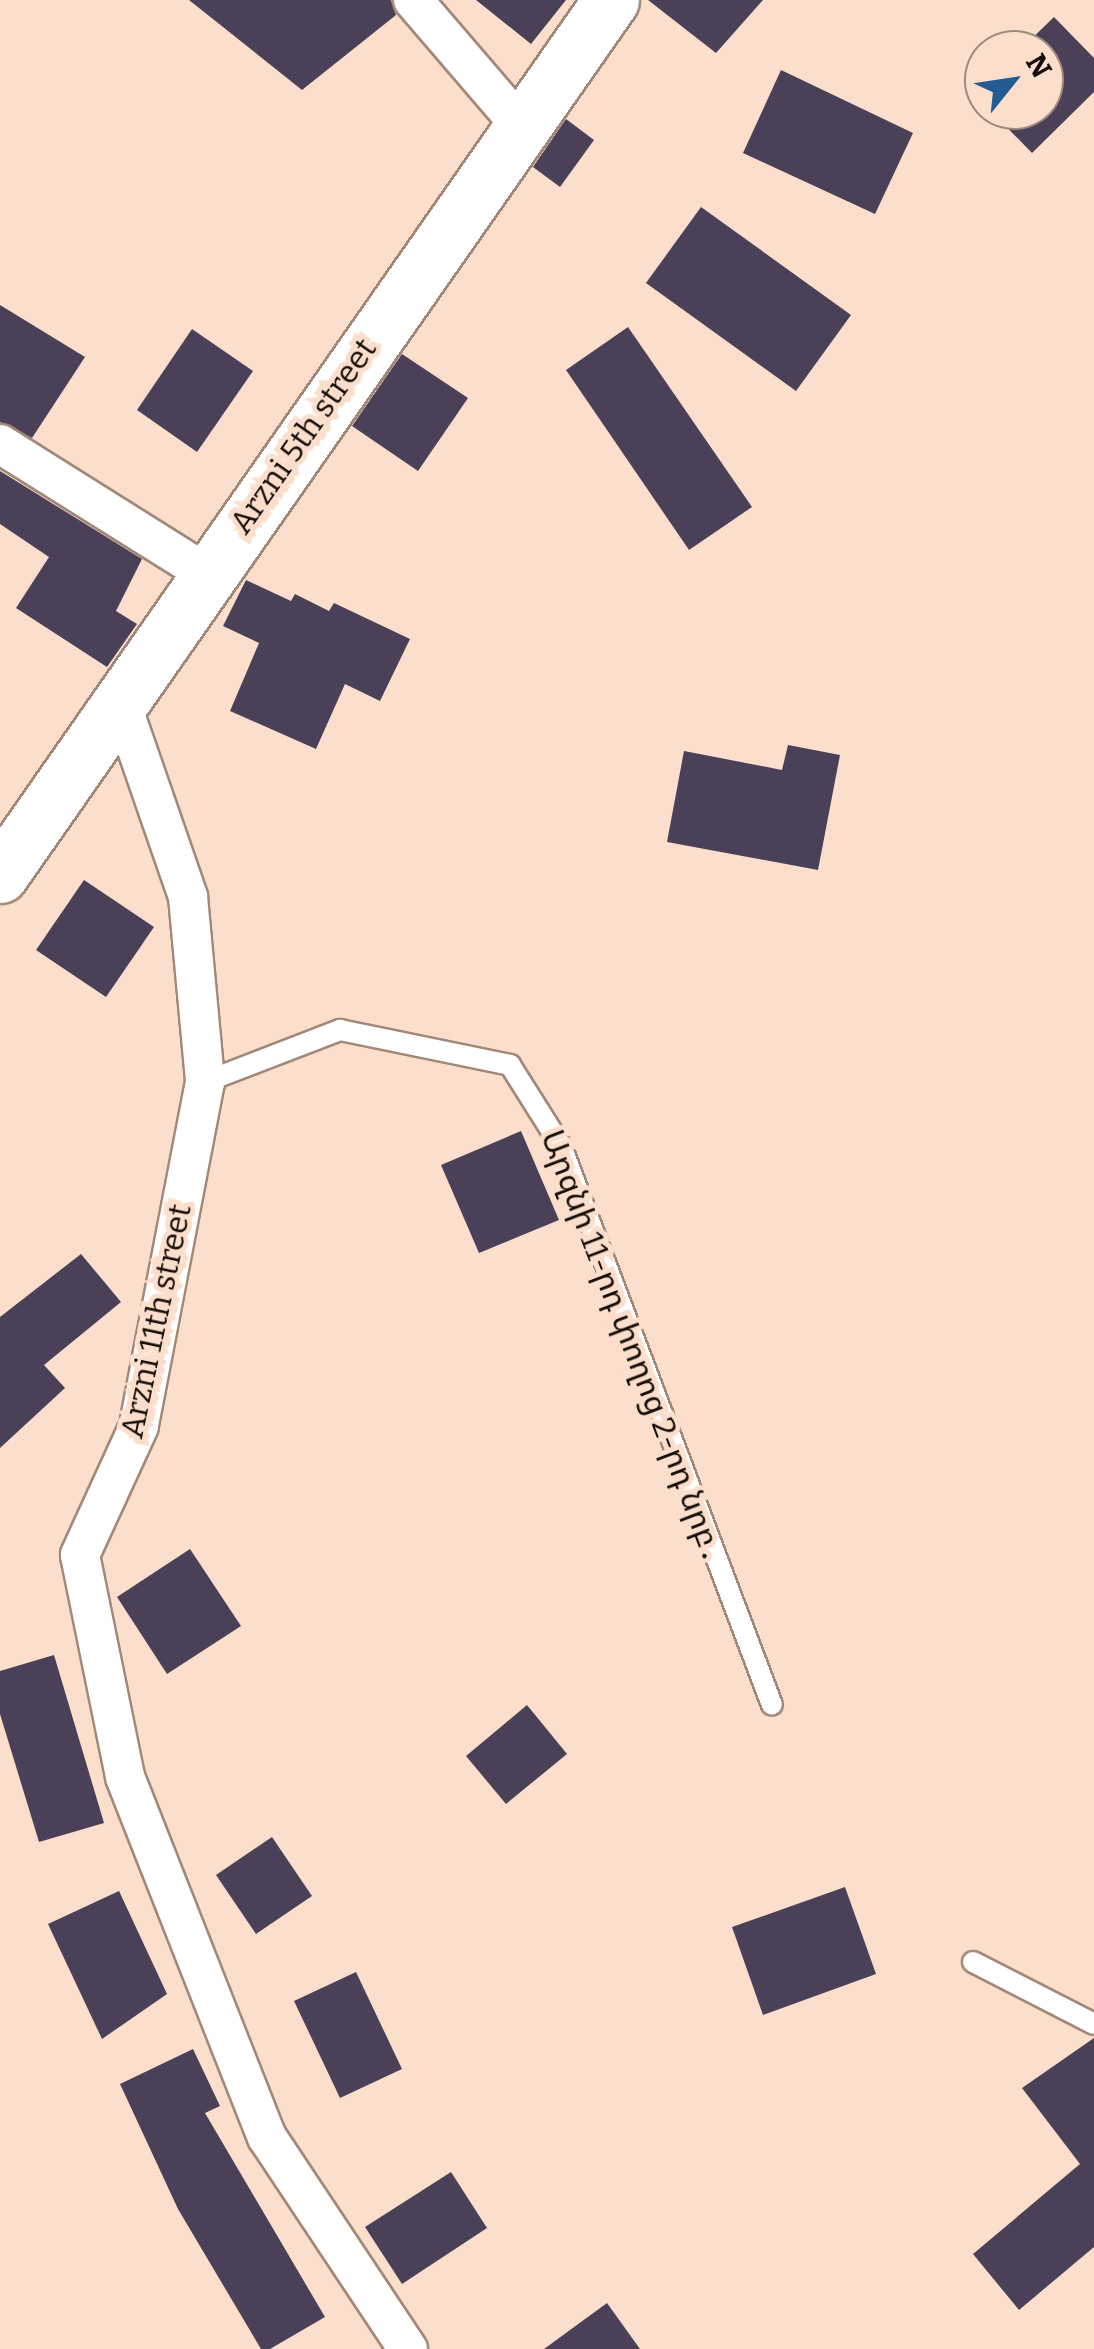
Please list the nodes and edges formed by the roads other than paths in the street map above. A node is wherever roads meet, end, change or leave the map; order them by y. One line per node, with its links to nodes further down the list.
1 (412, 0): 3 (street)
2 (611, 0): 3 (street, Arzni 5th street)
3 (522, 127): 5 (street, Arzni 5th street)
4 (0, 444): 5 (street)
5 (206, 573): 6 (street, Arzni 5th street)
6 (121, 703): 7 (street, Arzni 5th street); 8 (street, Arzni 11th street)
7 (0, 875)
8 (205, 1082): 9 (lane, Արզնի 11-րդ փողոց 2-րդ նրբ․); 12 (street, Arzni 11th street)
9 (772, 1705)
10 (973, 1962): 11 (lane)
11 (1094, 2024)
12 (408, 2349)

